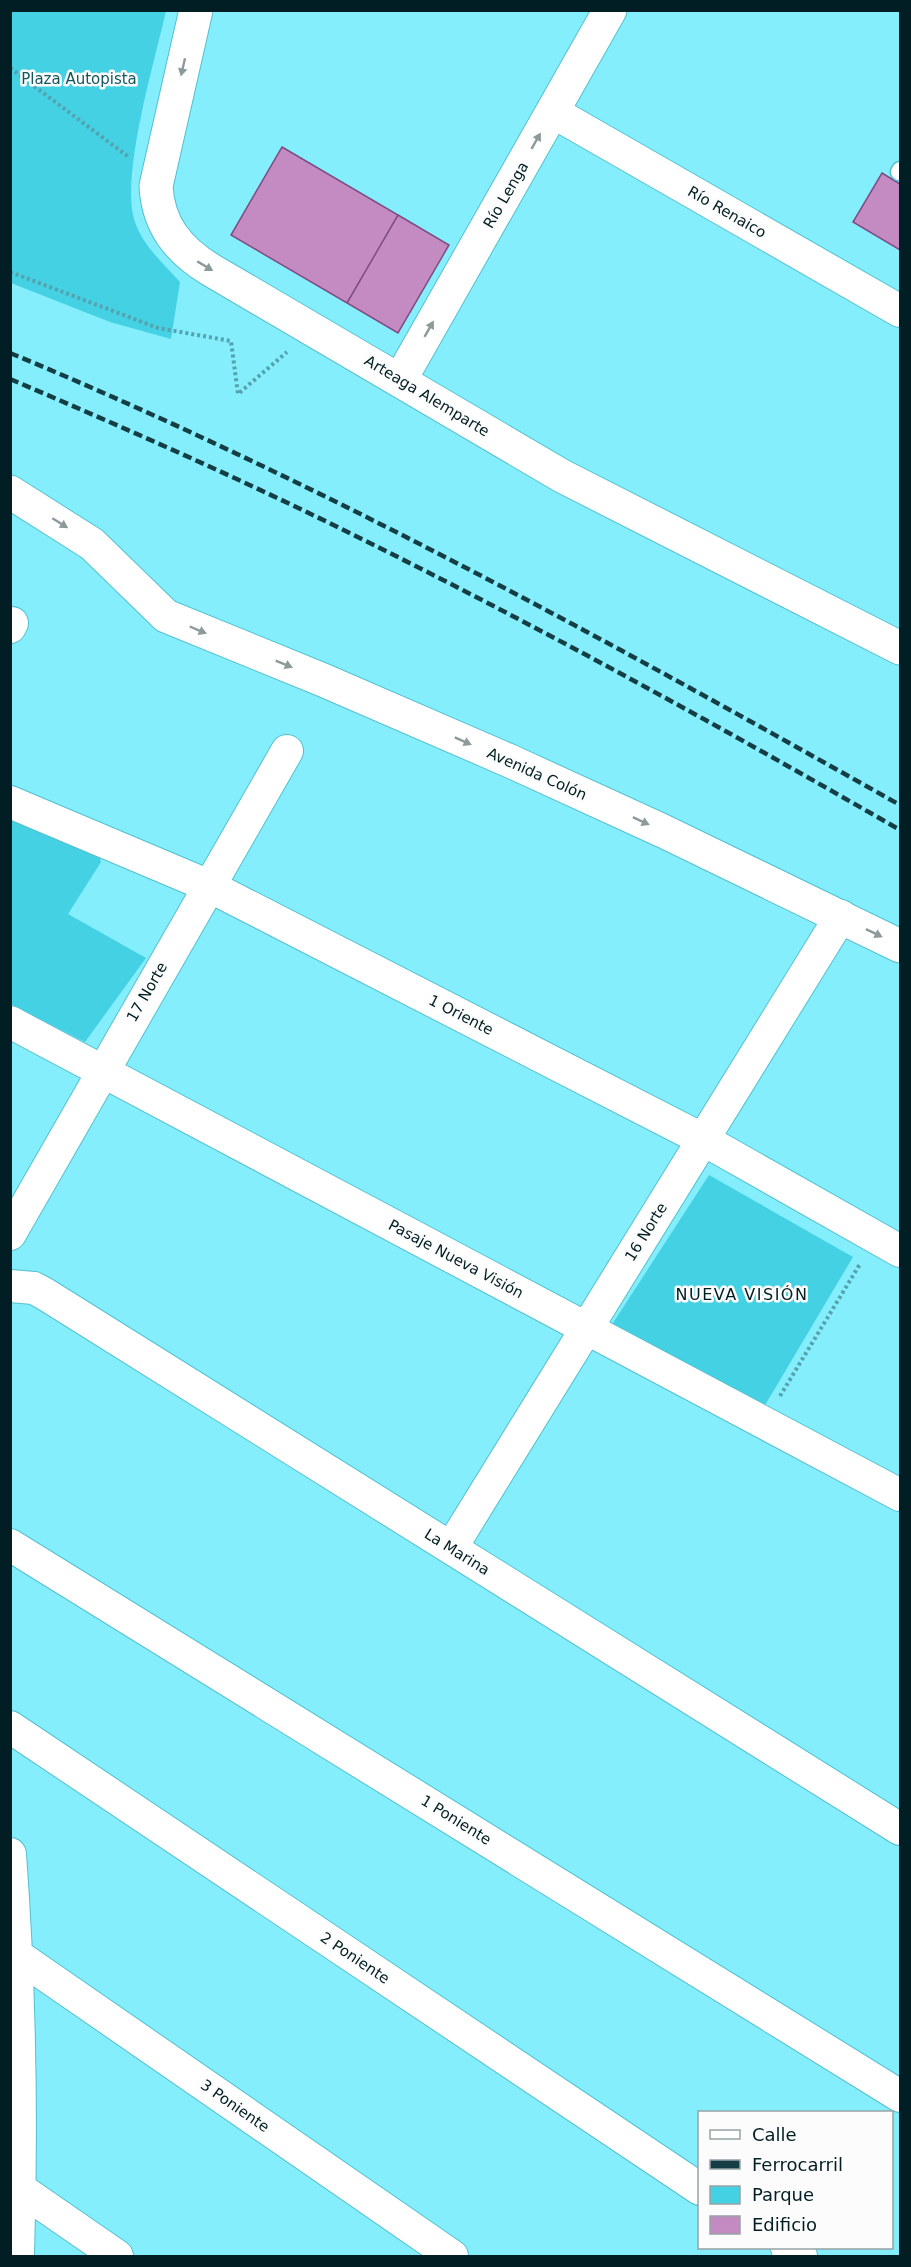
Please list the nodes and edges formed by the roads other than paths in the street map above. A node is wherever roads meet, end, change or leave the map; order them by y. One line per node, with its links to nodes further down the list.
1 (196, 10): 5 (main road, Arteaga Alemparte, one-way to 5)
2 (610, 10): 3 (main road, Río Lenga)
3 (553, 112): 4 (street, Río Renaico); 5 (main road, Río Lenga, one-way to 3)
4 (900, 311)
5 (400, 380): 7 (main road, Arteaga Alemparte)
6 (10, 492): 11 (main road, Avenida Colón, one-way to 11)
7 (899, 644)
8 (287, 751): 10 (street, 17 Norte)
9 (10, 802): 10 (street, 1 Oriente)
10 (209, 886): 14 (street, 17 Norte); 15 (street, 1 Oriente)
11 (841, 916): 12 (main road, Avenida Colón, one-way to 12); 15 (street, 16 Norte)
12 (900, 946)
13 (10, 1022): 14 (street, Pasaje Nueva Visión)
14 (102, 1071): 16 (street, 17 Norte); 19 (street, Pasaje Nueva Visión)
15 (704, 1140): 17 (street, 1 Oriente); 19 (street, 16 Norte)
16 (10, 1234)
17 (889, 1244)
18 (10, 1286): 22 (street, La Marina)
19 (585, 1328): 20 (street, Pasaje Nueva Visión); 22 (street, 16 Norte)
20 (900, 1495)
21 (10, 1545): 27 (street, 1 Poniente)
22 (451, 1548): 24 (street, La Marina)
23 (10, 1727): 28 (street, 2 Poniente)
24 (900, 1829)
25 (10, 1854): 26 (street)
26 (18, 1956): 29 (street); 32 (street, 3 Poniente)
27 (900, 2096)
28 (698, 2188)
29 (20, 2189): 30 (street); 31 (street)
30 (18, 2256)
31 (117, 2256)
32 (452, 2256)

